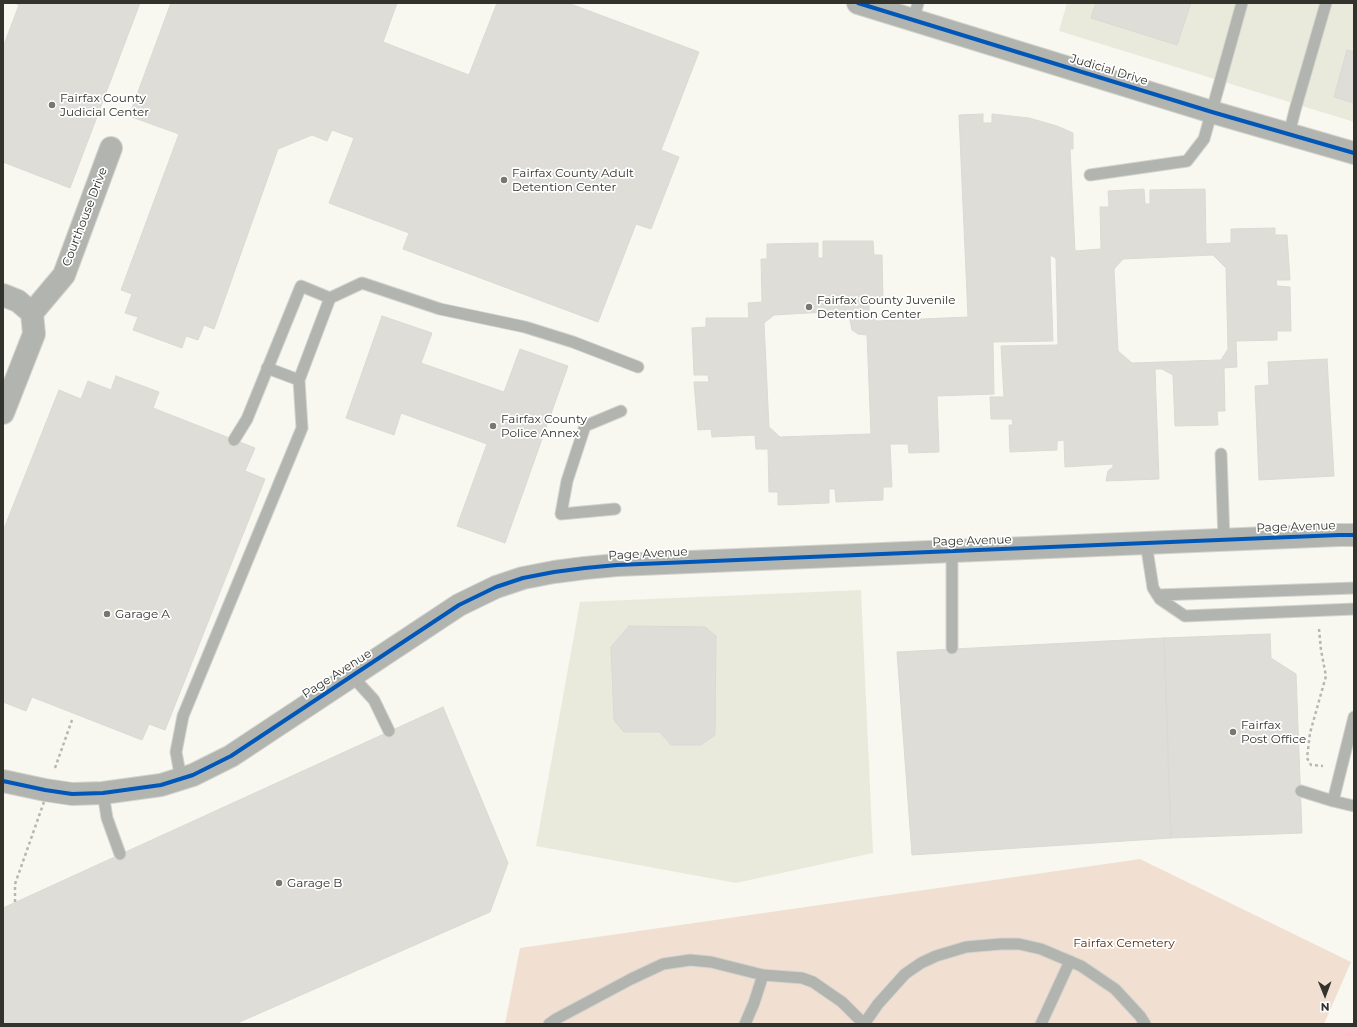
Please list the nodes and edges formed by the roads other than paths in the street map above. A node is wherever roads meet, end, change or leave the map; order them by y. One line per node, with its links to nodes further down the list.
1 (858, 3): 4 (street, Judicial Drive)
2 (1242, 3): 5 (lane)
3 (1326, 3): 6 (lane)
4 (916, 12): 5 (street, Judicial Drive)
5 (1212, 112): 6 (street, Judicial Drive); 9 (lane)
6 (1289, 134): 8 (street, Judicial Drive)
7 (111, 148): 12 (street, Courthouse Drive)
8 (1354, 154)
9 (1090, 175)
10 (3, 295): 12 (street)
11 (330, 298): 13 (lane); 14 (lane); 15 (lane)
12 (32, 313): 17 (street)
13 (638, 366)
14 (267, 368): 15 (lane); 18 (lane)
15 (299, 380): 32 (lane)
16 (621, 411): 20 (lane)
17 (3, 413)
18 (234, 440)
19 (1221, 454): 22 (lane)
20 (615, 509)
21 (1354, 535): 22 (street, Page Avenue)
22 (1224, 540): 23 (street, Page Avenue)
23 (1146, 543): 24 (street, Page Avenue); 26 (lane)
24 (952, 551): 28 (lane); 29 (street, Page Avenue)
25 (1354, 588): 26 (lane)
26 (1158, 595): 27 (lane)
27 (1354, 609)
28 (952, 648)
29 (352, 676): 31 (lane); 32 (street, Page Avenue)
30 (1354, 717): 36 (lane)
31 (389, 731)
32 (181, 778): 35 (street, Page Avenue)
33 (3, 781): 35 (street, Page Avenue)
34 (1301, 791): 36 (lane)
35 (103, 793): 38 (lane)
36 (1333, 800): 37 (lane)
37 (1354, 806)
38 (120, 854)
39 (1070, 961): 40 (lane); 43 (lane); 44 (lane)
40 (763, 975): 41 (lane); 42 (lane)
41 (549, 1024)
42 (745, 1024)
43 (1041, 1024)
44 (1145, 1024)

